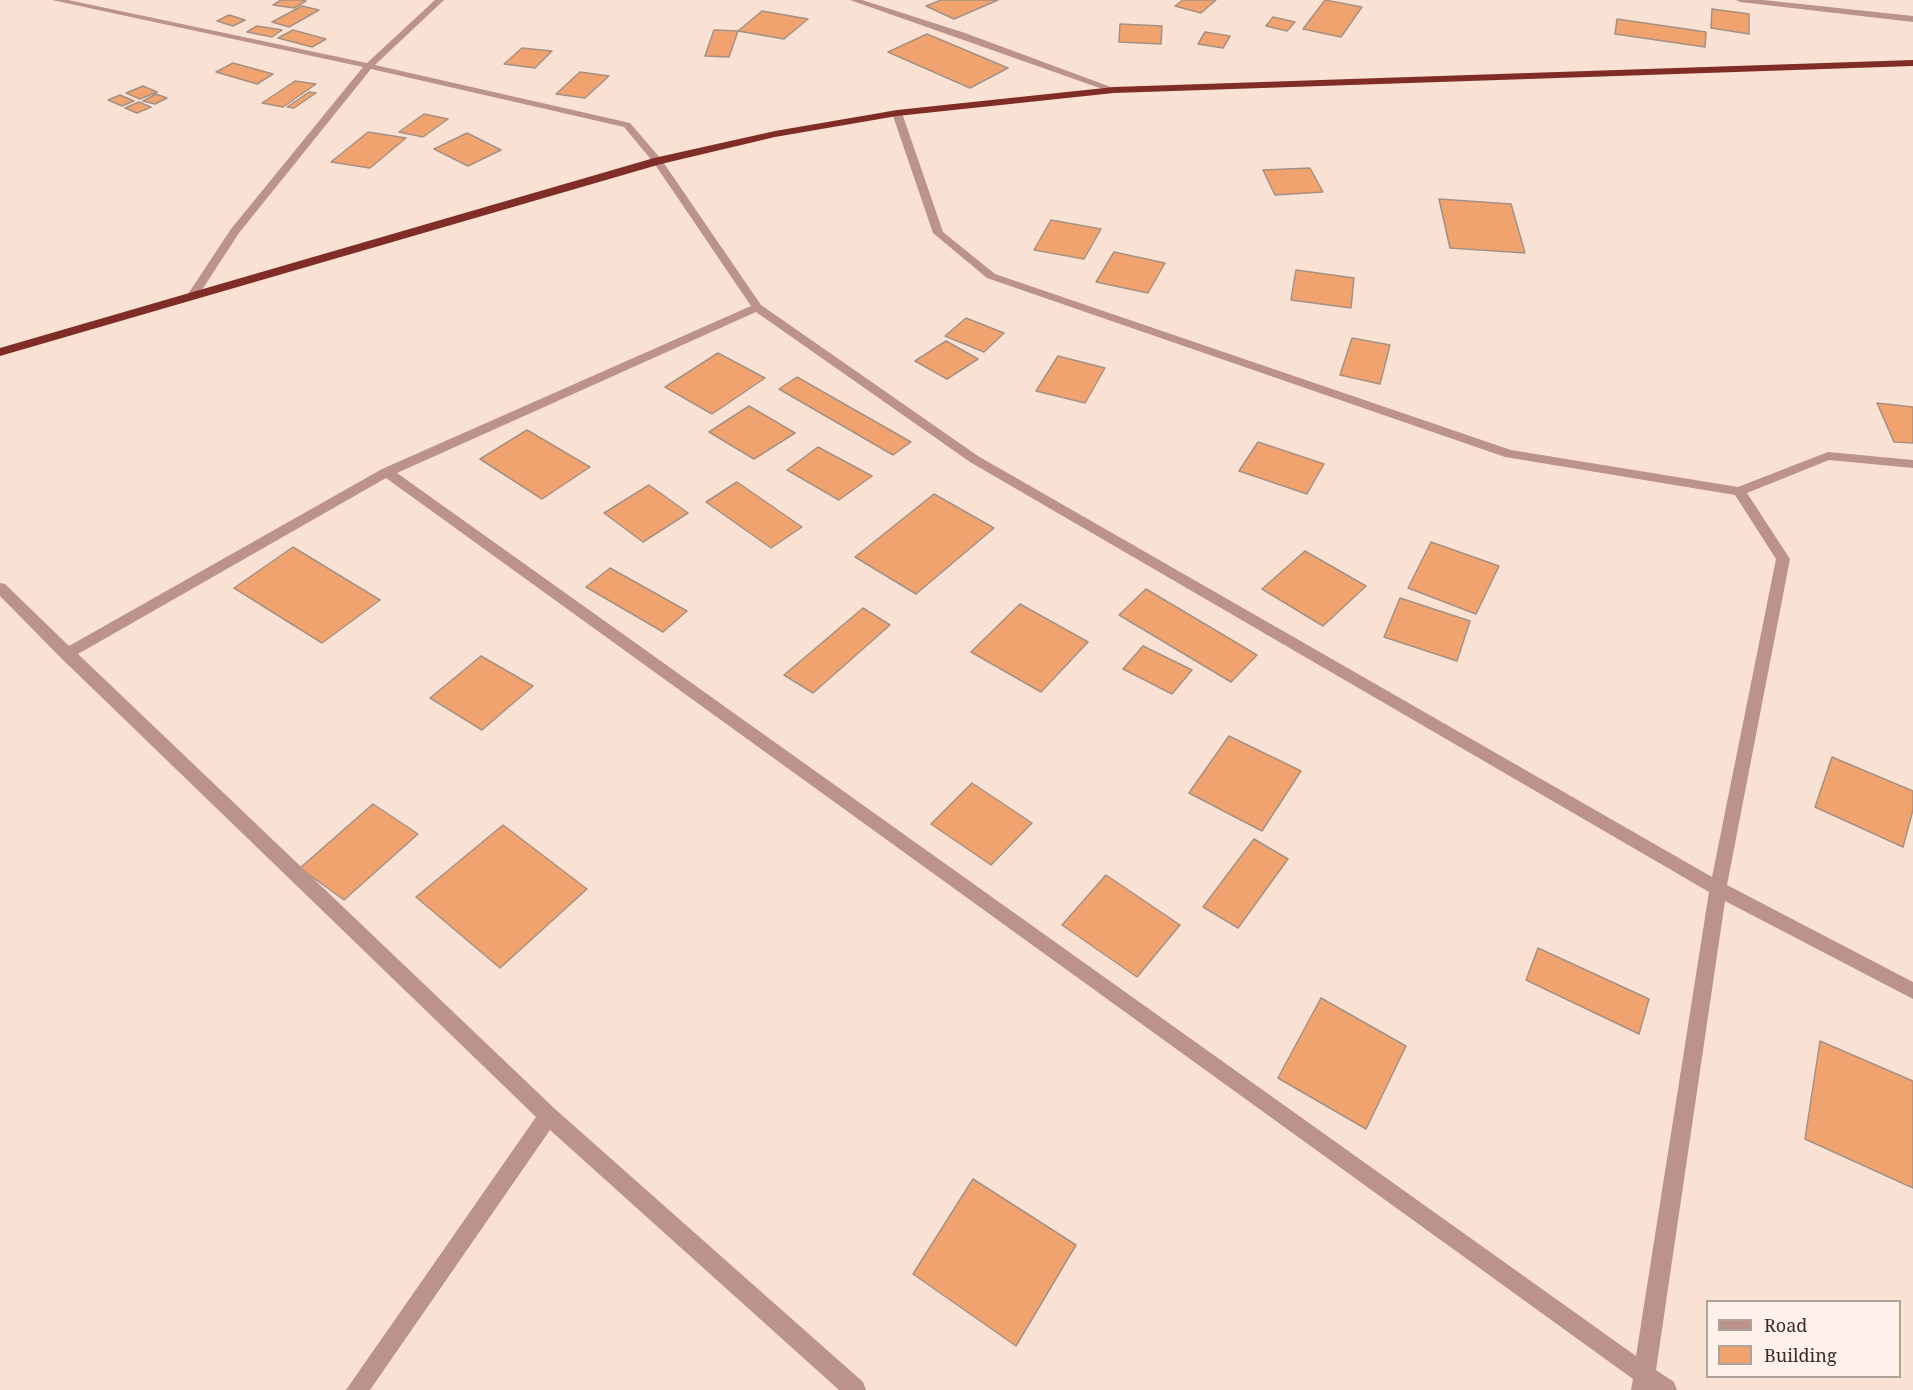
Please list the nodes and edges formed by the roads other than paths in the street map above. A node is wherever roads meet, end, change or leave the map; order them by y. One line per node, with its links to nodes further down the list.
1 (56, 0): 7 (street)
2 (440, 0): 7 (street)
3 (854, 0): 8 (street)
4 (1740, 0): 5 (street)
5 (1913, 19)
6 (1913, 63): 8 (highway)
7 (369, 66): 10 (street); 11 (street)
8 (1114, 90): 9 (highway)
9 (897, 113): 10 (highway); 16 (street)
10 (658, 161): 11 (highway); 12 (street)
11 (194, 294): 13 (highway)
12 (757, 307): 15 (street); 19 (street)
13 (0, 352)
14 (1913, 464): 16 (street)
15 (387, 472): 18 (street); 22 (street)
16 (1739, 491): 19 (street)
17 (0, 588): 18 (street)
18 (66, 654): 21 (street)
19 (1718, 890): 20 (street); 22 (street)
20 (1913, 991)
21 (548, 1116): 23 (street); 24 (street)
22 (1643, 1382): 25 (street)
23 (357, 1390)
24 (855, 1390)
25 (1666, 1390)

